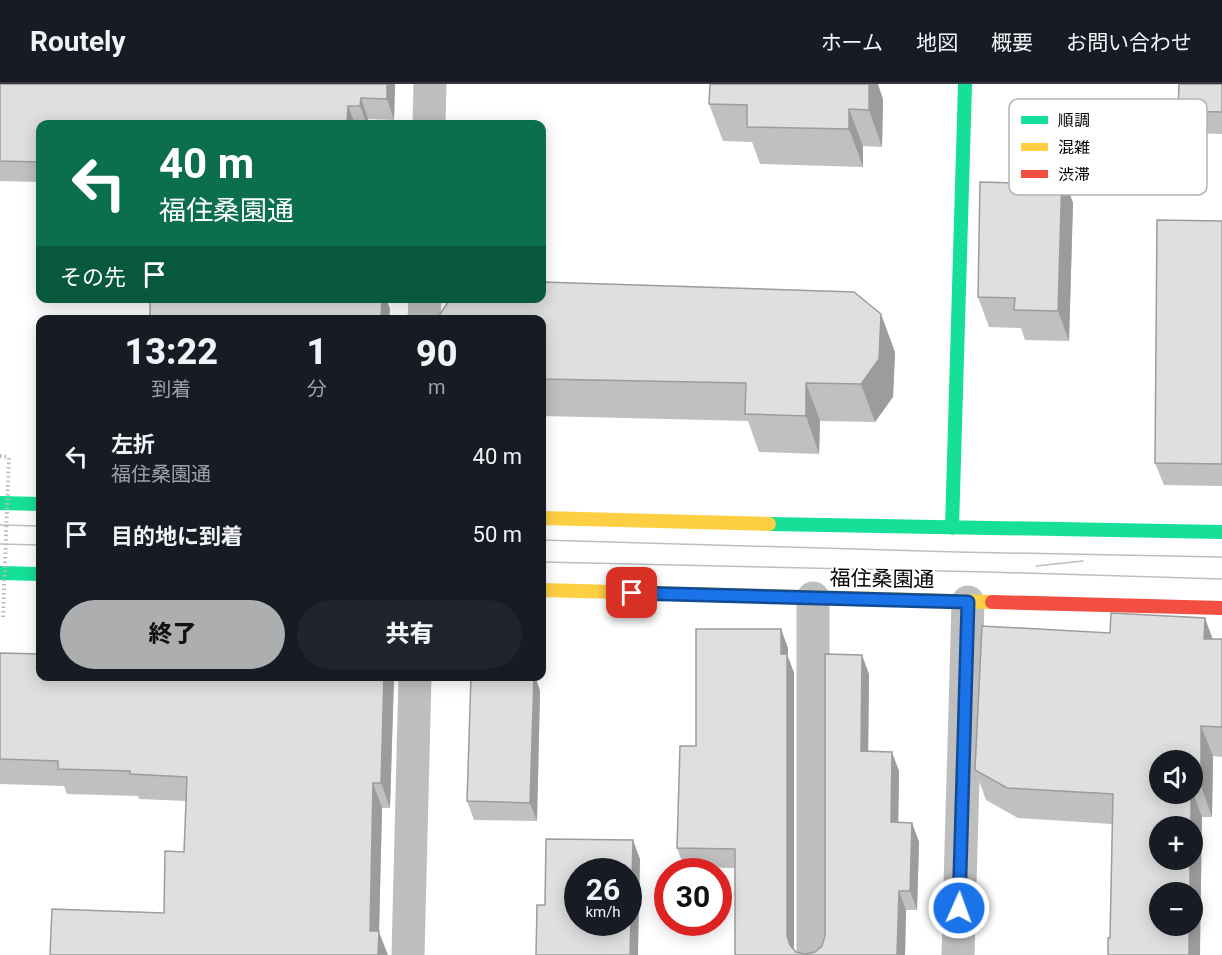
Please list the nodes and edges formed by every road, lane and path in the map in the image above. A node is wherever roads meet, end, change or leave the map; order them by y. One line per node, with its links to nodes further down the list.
1 (430, 84): 3 (street)
2 (965, 84): 8 (street)
3 (429, 120)
4 (0, 456): 16 (path, bridge)
5 (0, 503): 6 (street)
6 (36, 504)
7 (546, 518): 8 (street)
8 (952, 528): 9 (street)
9 (1222, 532)
10 (0, 573): 11 (street)
11 (36, 574)
12 (546, 590): 13 (street, 福住桑園通)
13 (813, 598): 14 (street, 福住桑園通); 19 (street)
14 (968, 602): 15 (street, 福住桑園通); 20 (street)
15 (1222, 608)
16 (3, 617)
17 (415, 681): 18 (street)
18 (408, 955)
19 (813, 955)
20 (958, 955)

